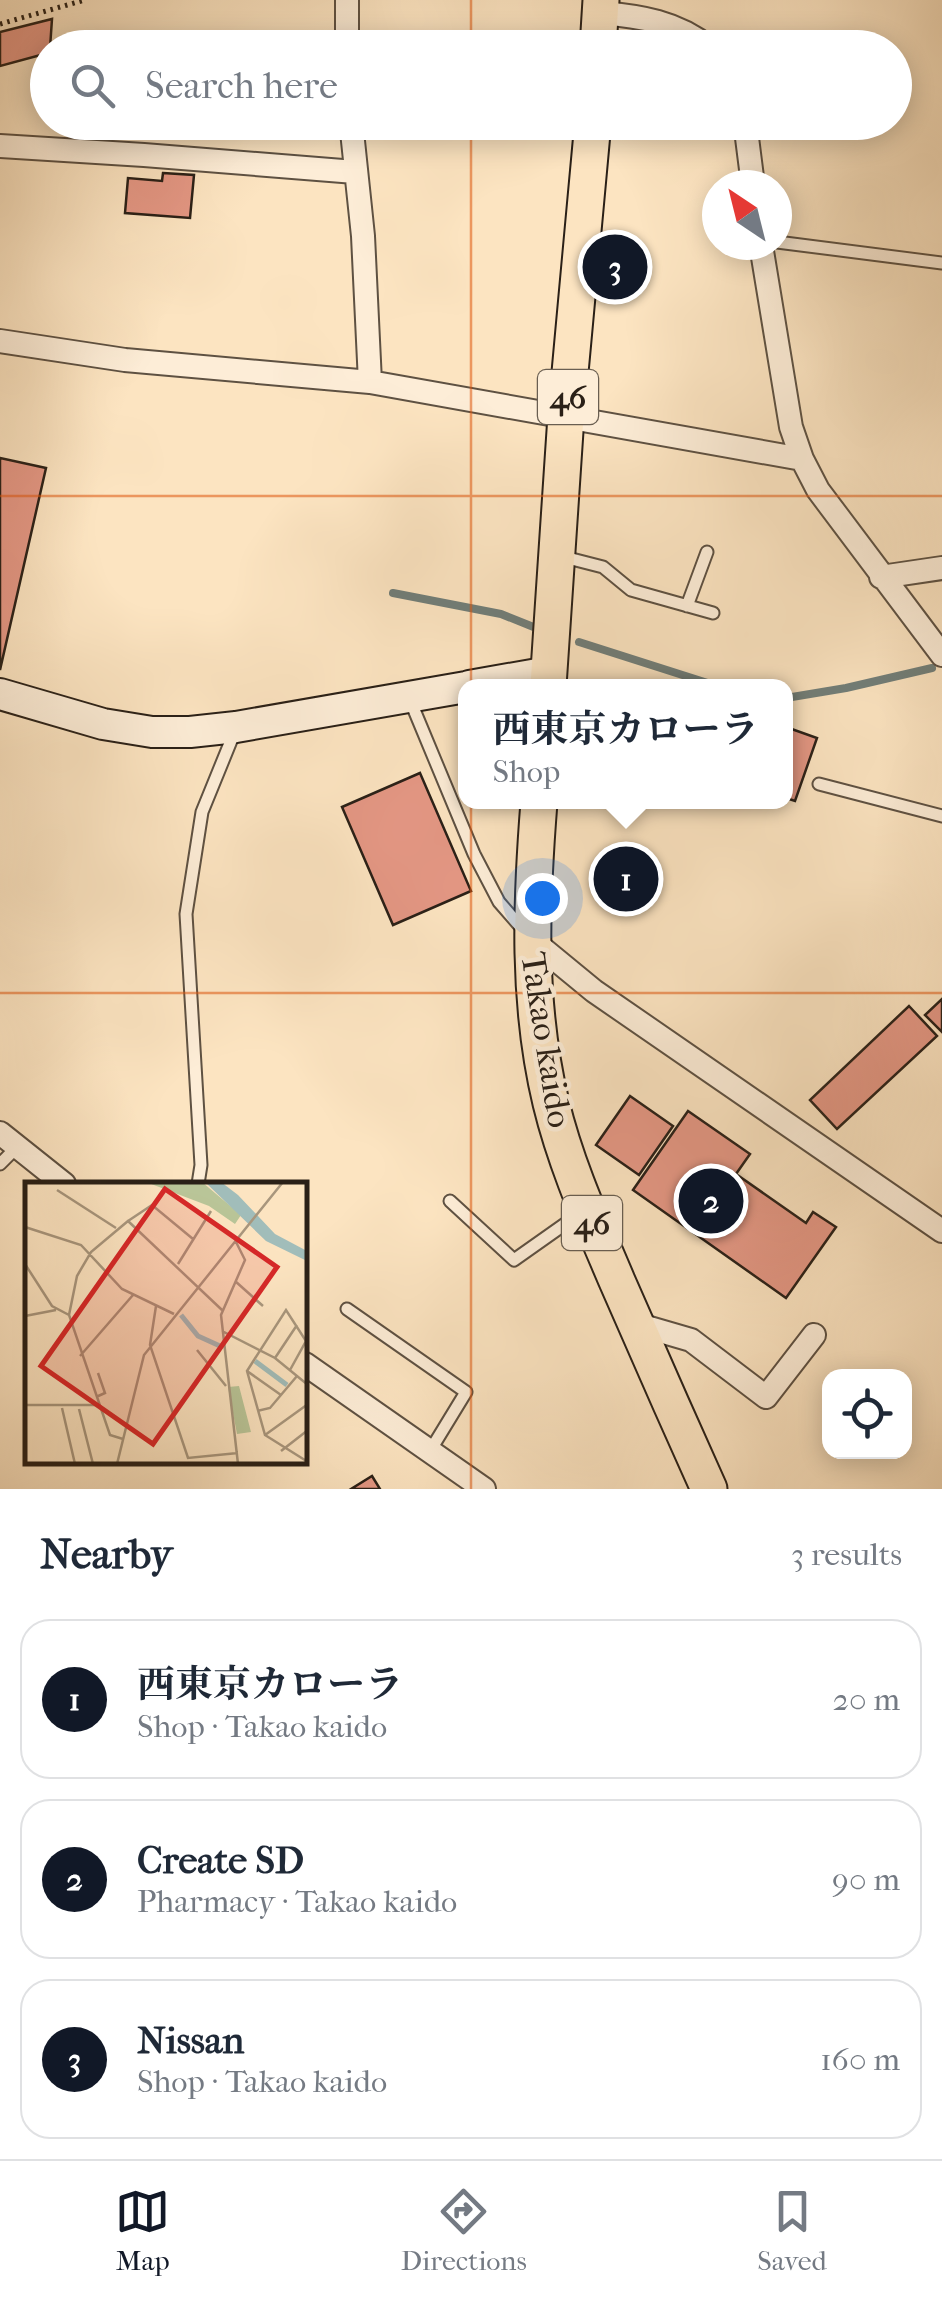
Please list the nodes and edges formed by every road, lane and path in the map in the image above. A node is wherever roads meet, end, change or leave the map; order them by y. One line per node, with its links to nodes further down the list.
1 (86, 0): 4 (path)
2 (347, 0): 5 (street)
3 (600, 20): 6 (street)
4 (0, 24)
5 (347, 30)
6 (680, 30)
7 (352, 140): 12 (street)
8 (591, 140): 18 (main road, 46)
9 (747, 140): 11 (street)
10 (0, 146): 12 (street)
11 (752, 170)
12 (355, 172): 17 (street)
13 (792, 244): 15 (lane)
14 (763, 260): 19 (street)
15 (942, 263)
16 (0, 342): 17 (street)
17 (370, 382): 18 (street)
18 (566, 416): 19 (street); 21 (main road, 46)
19 (802, 459): 23 (street)
20 (706, 552): 24 (lane)
21 (556, 555): 24 (lane); 27 (main road, 46)
22 (942, 568): 23 (street)
23 (881, 576): 26 (street)
24 (687, 606): 25 (lane)
25 (713, 613)
26 (942, 655)
27 (549, 679)
28 (458, 689): 30 (street)
29 (0, 694): 31 (street)
30 (408, 697): 31 (street); 35 (lane)
31 (236, 727): 39 (lane)
32 (818, 784): 34 (lane)
33 (538, 809): 35 (main road, Takao kaido / 46)
34 (942, 816)
35 (532, 940): 41 (main road, Takao kaido / 46); 42 (street)
36 (8, 1140): 37 (lane); 38 (street)
37 (0, 1164)
38 (61, 1182)
39 (198, 1182)
40 (450, 1201): 41 (lane)
41 (586, 1210): 44 (main road, Takao kaido / 46)
42 (942, 1231)
43 (347, 1309): 47 (lane)
44 (636, 1324): 45 (street); 49 (main road, Takao kaido / 46)
45 (814, 1336)
46 (308, 1366): 47 (street)
47 (430, 1451): 48 (street)
48 (480, 1488)
49 (708, 1489)

